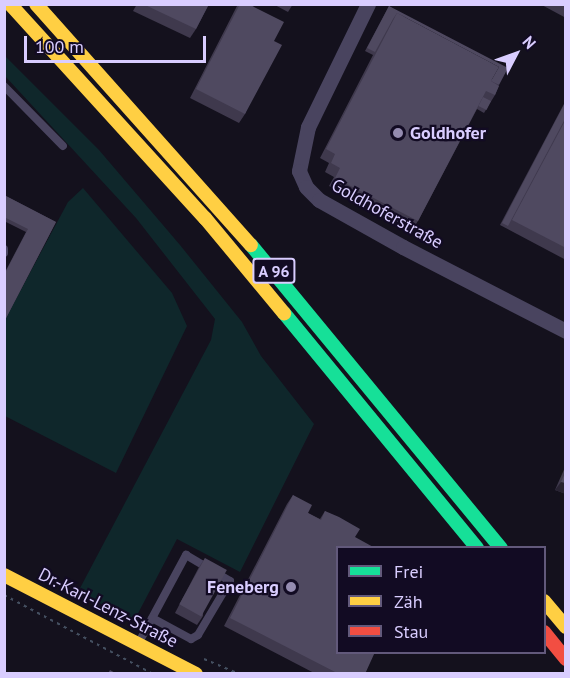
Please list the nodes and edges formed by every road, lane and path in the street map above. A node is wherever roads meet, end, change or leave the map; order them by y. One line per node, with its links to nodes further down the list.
1 (10, 4): 7 (main road, A 96)
2 (36, 4): 8 (main road, A 96)
3 (368, 4): 6 (street, Goldhoferstraße)
4 (4, 86): 5 (lane)
5 (63, 146)
6 (566, 331)
7 (475, 546)
8 (499, 546)
9 (4, 575): 15 (main road, Dr.-Karl-Lenz-Straße)
10 (4, 595): 17 (path)
11 (546, 603): 13 (main road)
12 (152, 618): 12 (lane); 15 (lane)
13 (566, 627)
14 (546, 634): 16 (main road)
15 (138, 644): 18 (main road, Dr.-Karl-Lenz-Straße)
16 (566, 658)
17 (153, 674)
18 (196, 674)

